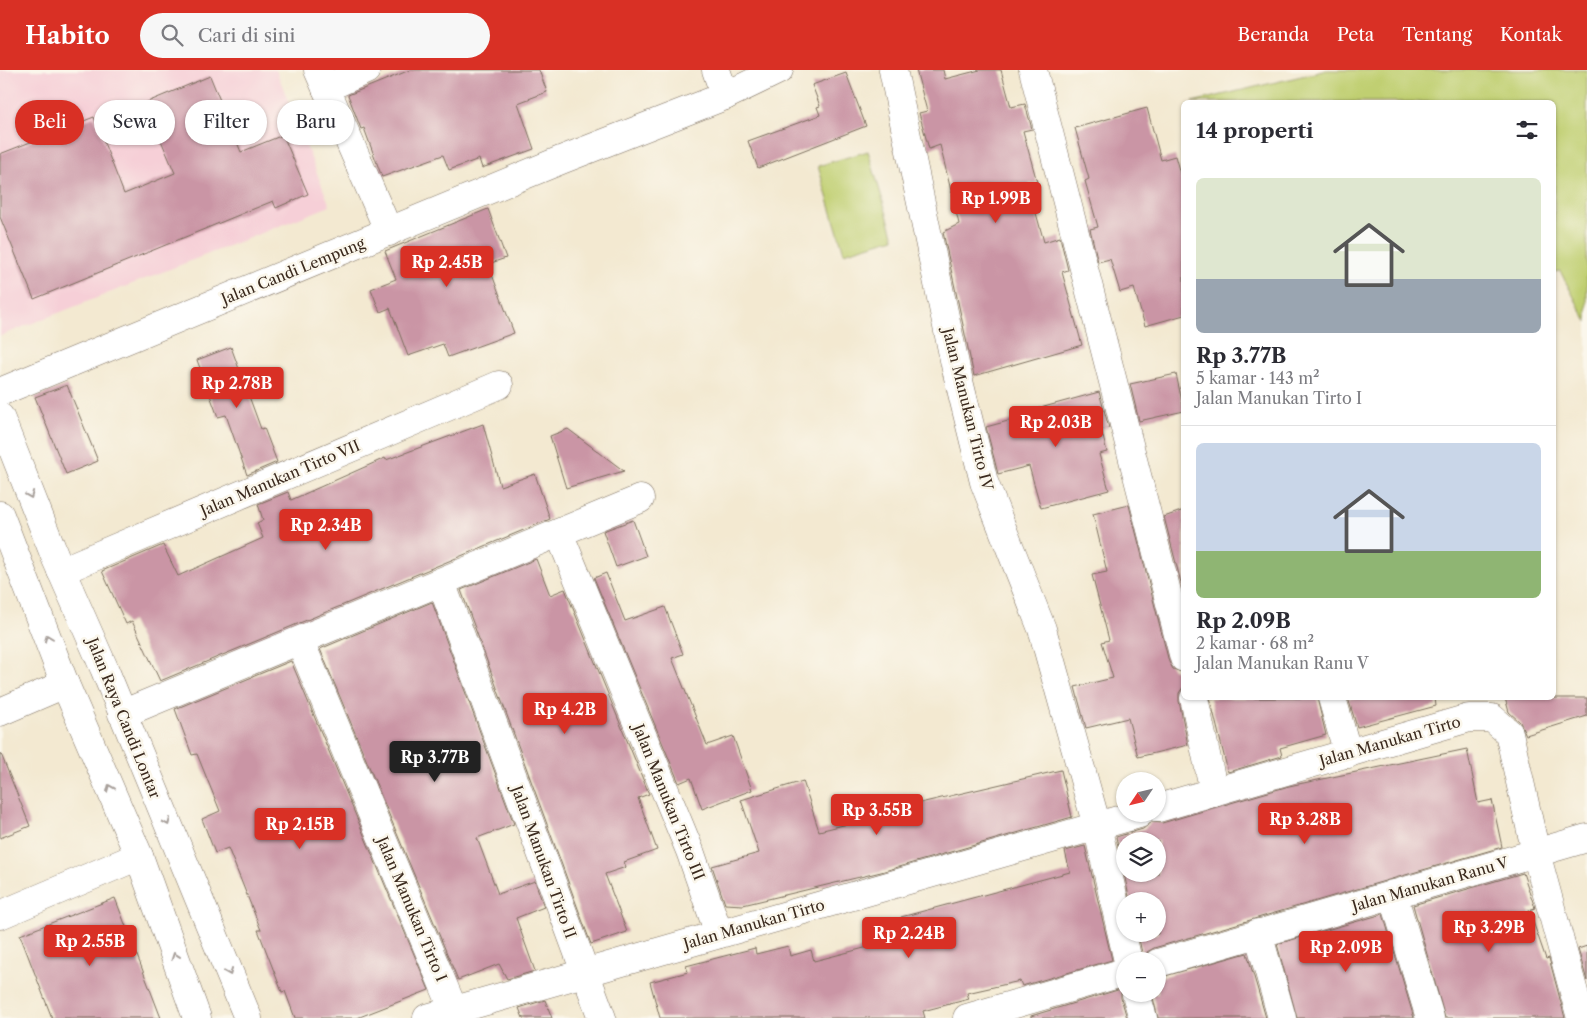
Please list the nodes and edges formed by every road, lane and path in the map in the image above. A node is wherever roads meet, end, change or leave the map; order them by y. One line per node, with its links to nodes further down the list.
1 (366, 70): 6 (street)
2 (716, 70): 7 (street)
3 (779, 70): 7 (street, Jalan Candi Lempung)
4 (893, 70): 30 (street, Jalan Manukan Tirto IV)
5 (1033, 70): 20 (street)
6 (322, 79): 8 (street)
7 (726, 96): 8 (street, Jalan Candi Lempung)
8 (389, 232): 10 (street, Jalan Candi Lempung)
9 (499, 385): 16 (street, Jalan Manukan Tirto VII)
10 (0, 392)
11 (0, 417): 12 (street, Jalan Raya Candi Lontar)
12 (9, 465): 16 (street, Jalan Raya Candi Lontar, one-way to 16)
13 (640, 499): 15 (street)
14 (0, 515): 17 (street)
15 (560, 533): 18 (street); 36 (street, Jalan Manukan Tirto III)
16 (59, 565): 17 (street, Jalan Manukan Tirto VII); 25 (street, Jalan Raya Candi Lontar)
17 (23, 575): 21 (street, one-way to 17)
18 (441, 582): 19 (street); 40 (street, Jalan Manukan Tirto II)
19 (300, 641): 25 (street); 43 (street, Jalan Manukan Tirto I)
20 (1181, 646)
21 (66, 684): 24 (street); 33 (street, one-way to 21)
22 (1194, 700): 27 (street)
23 (1333, 700): 26 (street)
24 (0, 712)
25 (122, 714): 45 (street, Jalan Raya Candi Lontar, one-way to 45)
26 (1348, 754): 27 (street, Jalan Manukan Tirto); 32 (street, Jalan Manukan Tirto)
27 (1214, 792): 28 (street, Jalan Manukan Tirto)
28 (1166, 806)
29 (1116, 821): 30 (street, Jalan Manukan Tirto)
30 (1097, 826): 36 (street, Jalan Manukan Tirto); 38 (street, Jalan Manukan Tirto IV)
31 (1587, 838): 32 (street, Jalan Manukan Ranu V)
32 (1536, 853): 34 (street, Jalan Manukan Ranu V); 52 (street, Jalan Manukan Tirto)
33 (139, 856): 35 (street); 44 (street, one-way to 33)
34 (1394, 894): 37 (street, Jalan Manukan Ranu V); 51 (street)
35 (0, 915)
36 (719, 934): 40 (street, Jalan Manukan Tirto)
37 (1258, 934): 39 (street, Jalan Manukan Ranu V); 50 (street)
38 (1126, 952)
39 (1166, 961)
40 (584, 973): 43 (street, Jalan Manukan Tirto); 47 (street, Jalan Manukan Tirto II)
41 (1116, 975): 48 (street)
42 (1138, 1002): 49 (street)
43 (456, 1014): 46 (street, Jalan Manukan Tirto)
44 (197, 1018)
45 (248, 1018)
46 (427, 1018)
47 (602, 1018)
48 (966, 1018)
49 (1143, 1018)
50 (1282, 1018)
51 (1430, 1018)
52 (1581, 1018)

